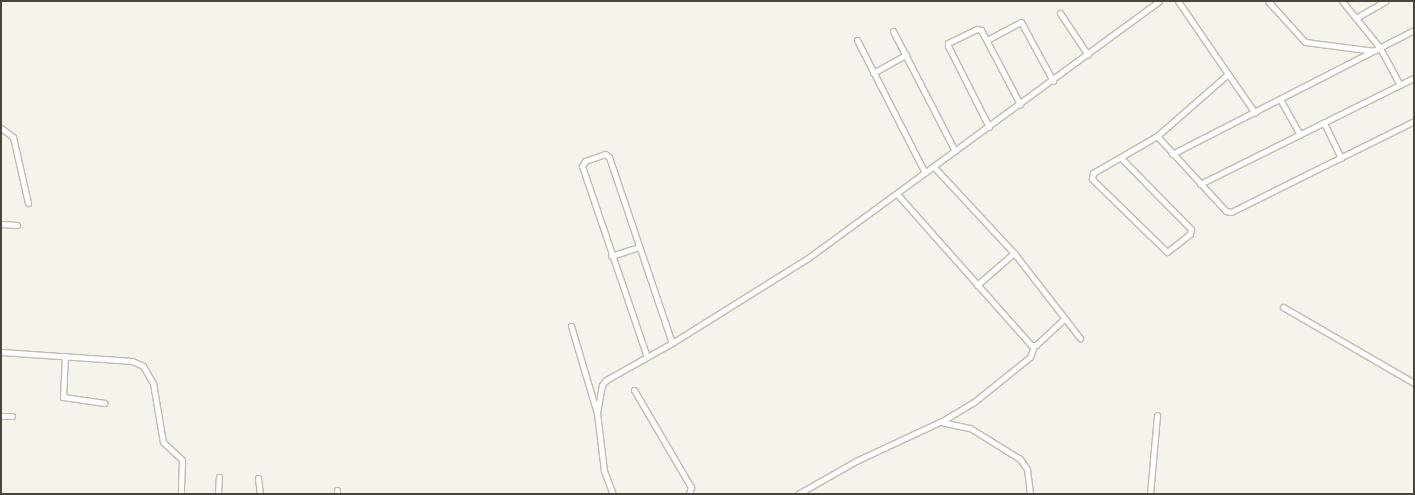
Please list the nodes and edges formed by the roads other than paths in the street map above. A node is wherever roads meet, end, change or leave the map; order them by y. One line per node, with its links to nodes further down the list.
1 (1159, 1): 15 (street)
2 (1178, 1): 17 (street)
3 (1268, 1): 13 (street)
4 (1342, 1): 7 (street)
5 (1385, 1): 7 (street)
6 (1060, 13): 15 (street)
7 (1356, 18): 12 (street)
8 (1414, 30): 12 (street)
9 (893, 31): 14 (street)
10 (857, 40): 16 (street)
11 (987, 40): 19 (street); 22 (street); 26 (street)
12 (1380, 48): 13 (street); 20 (street)
13 (1374, 51): 21 (street)
14 (906, 55): 16 (street); 30 (street)
15 (1088, 55): 19 (street)
16 (873, 73): 35 (street)
17 (1228, 74): 23 (street); 29 (street)
18 (1414, 78): 20 (street)
19 (1053, 81): 22 (street)
20 (1400, 85): 25 (street)
21 (1280, 99): 23 (street); 28 (street)
22 (1020, 104): 26 (street)
23 (1255, 113): 31 (street)
24 (1414, 121): 33 (street)
25 (1324, 123): 28 (street); 33 (street)
26 (989, 126): 30 (street)
27 (1, 128): 38 (street)
28 (1300, 135): 36 (street)
29 (1157, 136): 31 (street); 32 (street)
30 (955, 151): 34 (street)
31 (1172, 154): 36 (street)
32 (1121, 158): 32 (street)
33 (1342, 158): 36 (street)
34 (934, 167): 35 (street); 42 (street)
35 (925, 173): 37 (street)
36 (1200, 184)
37 (897, 194): 44 (street); 49 (street)
38 (28, 203)
39 (1, 224): 40 (street)
40 (18, 225)
41 (639, 247): 43 (street); 43 (street); 49 (street)
42 (1014, 253): 44 (street); 46 (street)
43 (611, 256): 53 (street)
44 (977, 285): 50 (street)
45 (1283, 307): 54 (street)
46 (1064, 319): 48 (street); 50 (street)
47 (571, 326): 57 (street)
48 (1080, 338)
49 (672, 343): 53 (street)
50 (1034, 346): 61 (street)
51 (1, 352): 52 (street)
52 (64, 356): 56 (street); 65 (street)
53 (647, 357): 57 (street)
54 (1414, 383)
55 (634, 390): 69 (street)
56 (105, 402)
57 (597, 413): 68 (street)
58 (1157, 415): 71 (street)
59 (1, 416): 60 (street)
60 (12, 416)
61 (940, 422): 64 (street); 70 (street)
62 (219, 477): 66 (street)
63 (258, 478): 67 (street)
64 (1030, 493)
65 (181, 494)
66 (218, 494)
67 (260, 494)
68 (613, 494)
69 (690, 494)
70 (798, 494)
71 (1150, 494)

